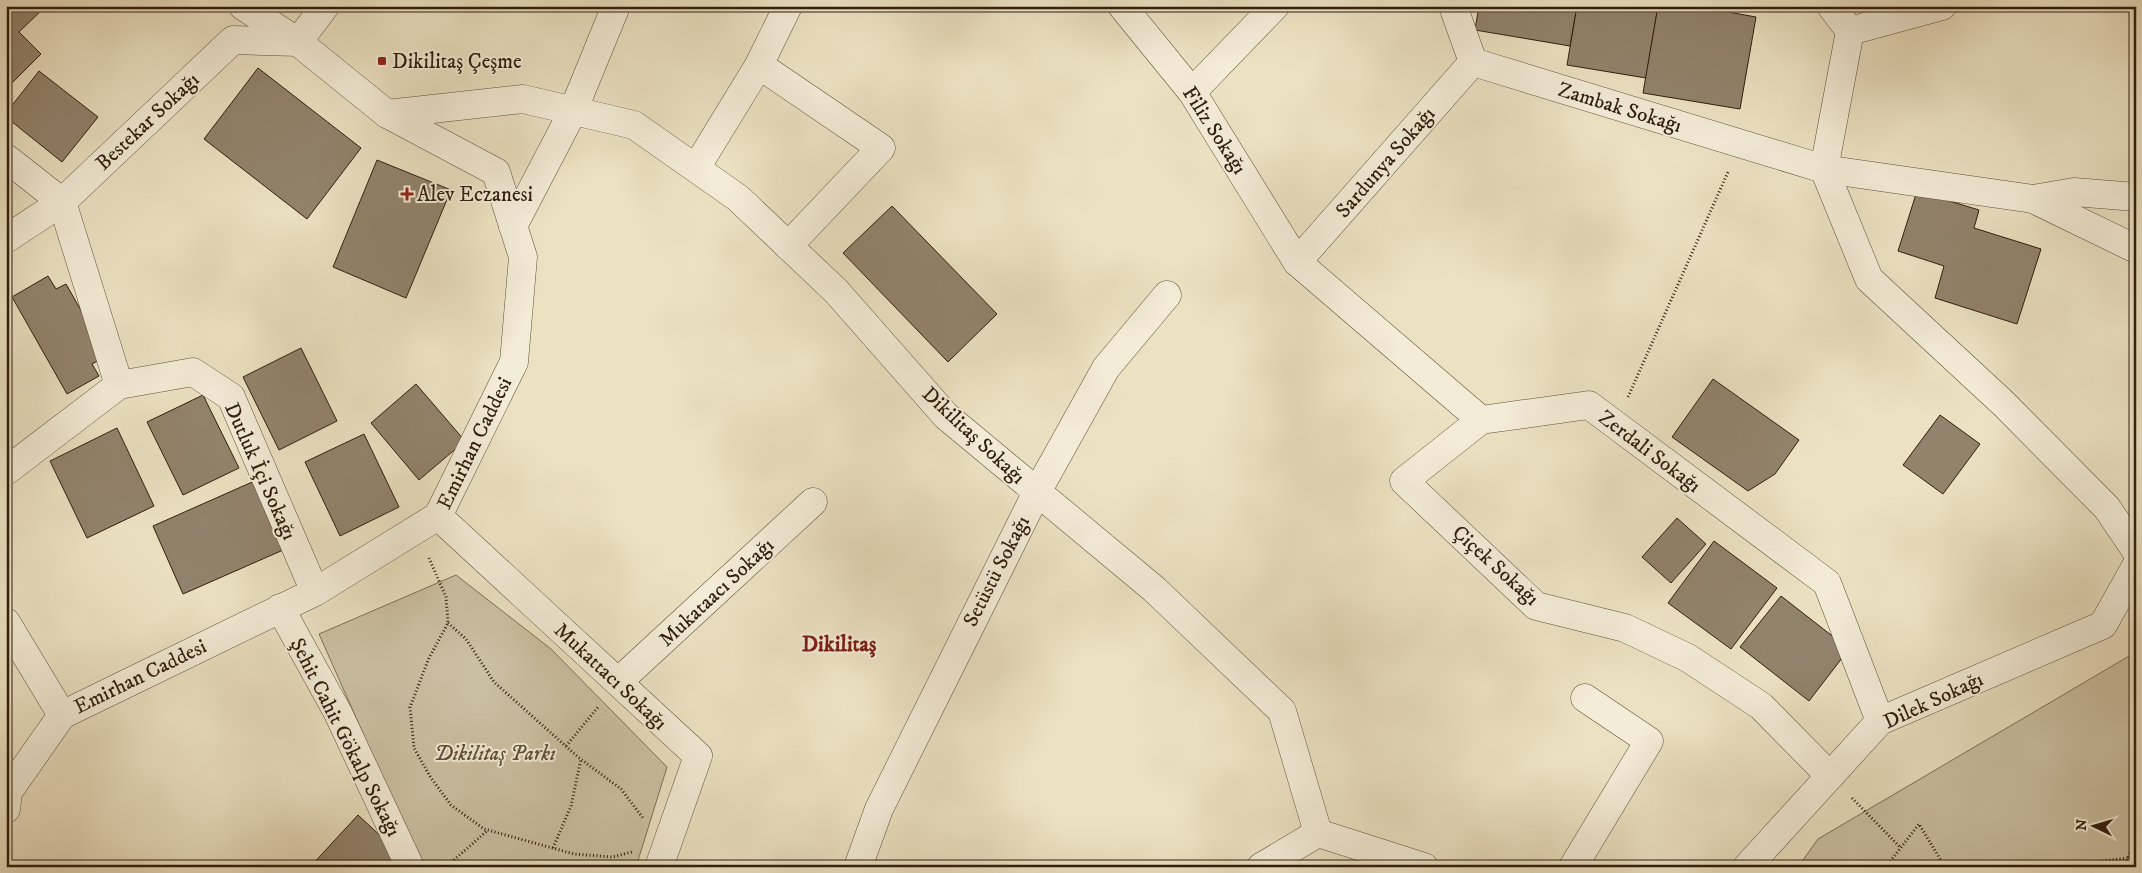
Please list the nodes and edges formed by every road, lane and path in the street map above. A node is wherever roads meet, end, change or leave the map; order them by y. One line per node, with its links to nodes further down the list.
1 (243, 6): 11 (street, Emirhan Caddesi)
2 (325, 6): 11 (street)
3 (616, 6): 15 (street)
4 (788, 6): 13 (street)
5 (1122, 6): 14 (street, Filiz Sokağı)
6 (1275, 6): 14 (street)
7 (1453, 6): 12 (street)
8 (1831, 6): 10 (street)
9 (1942, 6): 10 (street)
10 (1850, 31): 20 (street)
11 (298, 42): 16 (street, Emirhan Caddesi); 23 (street, Bestekar Sokağı)
12 (1472, 62): 17 (street, Zambak Sokağı); 28 (street, Sardunya Sokağı)
13 (759, 65): 19 (street); 26 (street)
14 (1192, 92): 28 (street, Filiz Sokağı)
15 (573, 111): 16 (street, Dikilitaş Sokağı); 19 (street, Dikilitaş Sokağı); 24 (street)
16 (387, 114): 24 (street, Emirhan Caddesi)
17 (1741, 144): 20 (street, Zambak Sokağı); 32 (path)
18 (6, 158): 23 (street)
19 (696, 168): 26 (street, Dikilitaş Sokağı)
20 (1824, 169): 22 (street, Zambak Sokağı); 37 (street)
21 (2136, 197): 22 (street)
22 (2033, 198): 27 (street)
23 (62, 202): 25 (street, Bestekar Sokağı); 30 (street)
24 (514, 226): 36 (street, Emirhan Caddesi)
25 (6, 239)
26 (788, 246): 34 (street, Dikilitaş Sokağı)
27 (2136, 249)
28 (1297, 262): 31 (street)
29 (1167, 295): 34 (street, Setüstü Sokağı)
30 (119, 384): 33 (street, Dutluk İçi Sokağı); 39 (street, Dutluk İçi Sokağı)
31 (1481, 420): 32 (street, Zerdali Sokağı); 49 (street, Çiçek Sokağı)
32 (1616, 425): 46 (street, Zerdali Sokağı)
33 (6, 471)
34 (1037, 492): 53 (street, Dikilitaş Sokağı); 62 (street, Setüstü Sokağı)
35 (813, 502): 43 (street, Mukataacı Sokağı)
36 (427, 523): 39 (street, Emirhan Caddesi); 42 (path); 43 (street, Mukattacı Sokağı)
37 (2132, 538)
38 (2136, 566): 46 (street, Dilek Sokağı)
39 (314, 592): 40 (street, Emirhan Caddesi)
40 (280, 608): 45 (street, Emirhan Caddesi); 59 (street, Şehit Cahit Gökalp Sokağı)
41 (6, 622): 45 (street)
42 (448, 623): 47 (path); 52 (path)
43 (618, 682): 47 (path); 61 (street, Mukattacı Sokağı)
44 (1585, 698): 65 (street)
45 (62, 715): 50 (street, Emirhan Caddesi)
46 (1880, 721): 49 (street, Dilek Sokağı)
47 (566, 746): 48 (path)
48 (581, 759): 51 (path); 55 (path)
49 (1830, 776): 56 (path); 66 (street, Dilek Sokağı)
50 (7, 797)
51 (645, 820)
52 (488, 830): 55 (path); 60 (path)
53 (1318, 833): 63 (street); 64 (street)
54 (2136, 839): 58 (path)
55 (553, 848): 57 (path)
56 (1901, 848): 67 (path); 68 (path)
57 (636, 850)
58 (2128, 858): 69 (path); 70 (path)
59 (410, 867)
60 (446, 867)
61 (659, 867)
62 (858, 867)
63 (1261, 867)
64 (1424, 867)
65 (1573, 867)
66 (1747, 867)
67 (1886, 867)
68 (1945, 867)
69 (2050, 867)
70 (2124, 867)

